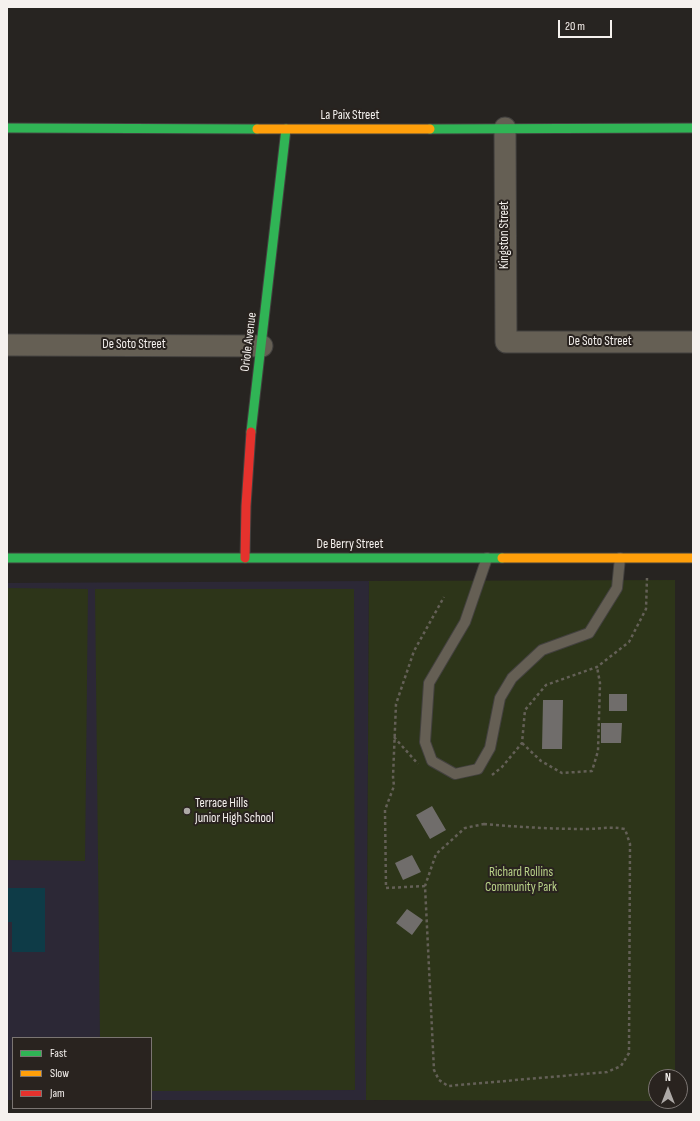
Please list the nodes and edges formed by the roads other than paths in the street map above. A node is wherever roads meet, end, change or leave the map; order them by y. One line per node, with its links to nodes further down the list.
1 (7, 128): 4 (street, La Paix Street)
2 (505, 128): 3 (street, La Paix Street); 4 (street, La Paix Street); 5 (street, Kingston Street)
3 (693, 128)
4 (286, 129): 8 (street, Oriole Avenue)
5 (506, 342): 6 (street, De Soto Street)
6 (693, 342)
7 (7, 345): 8 (street, De Soto Street)
8 (262, 346): 10 (street, Oriole Avenue)
9 (7, 558): 10 (street, De Berry Street)
10 (245, 558): 11 (street, De Berry Street)
11 (487, 558): 12 (street, De Berry Street); 12 (lane)
12 (620, 558): 13 (street, De Berry Street)
13 (693, 558)

